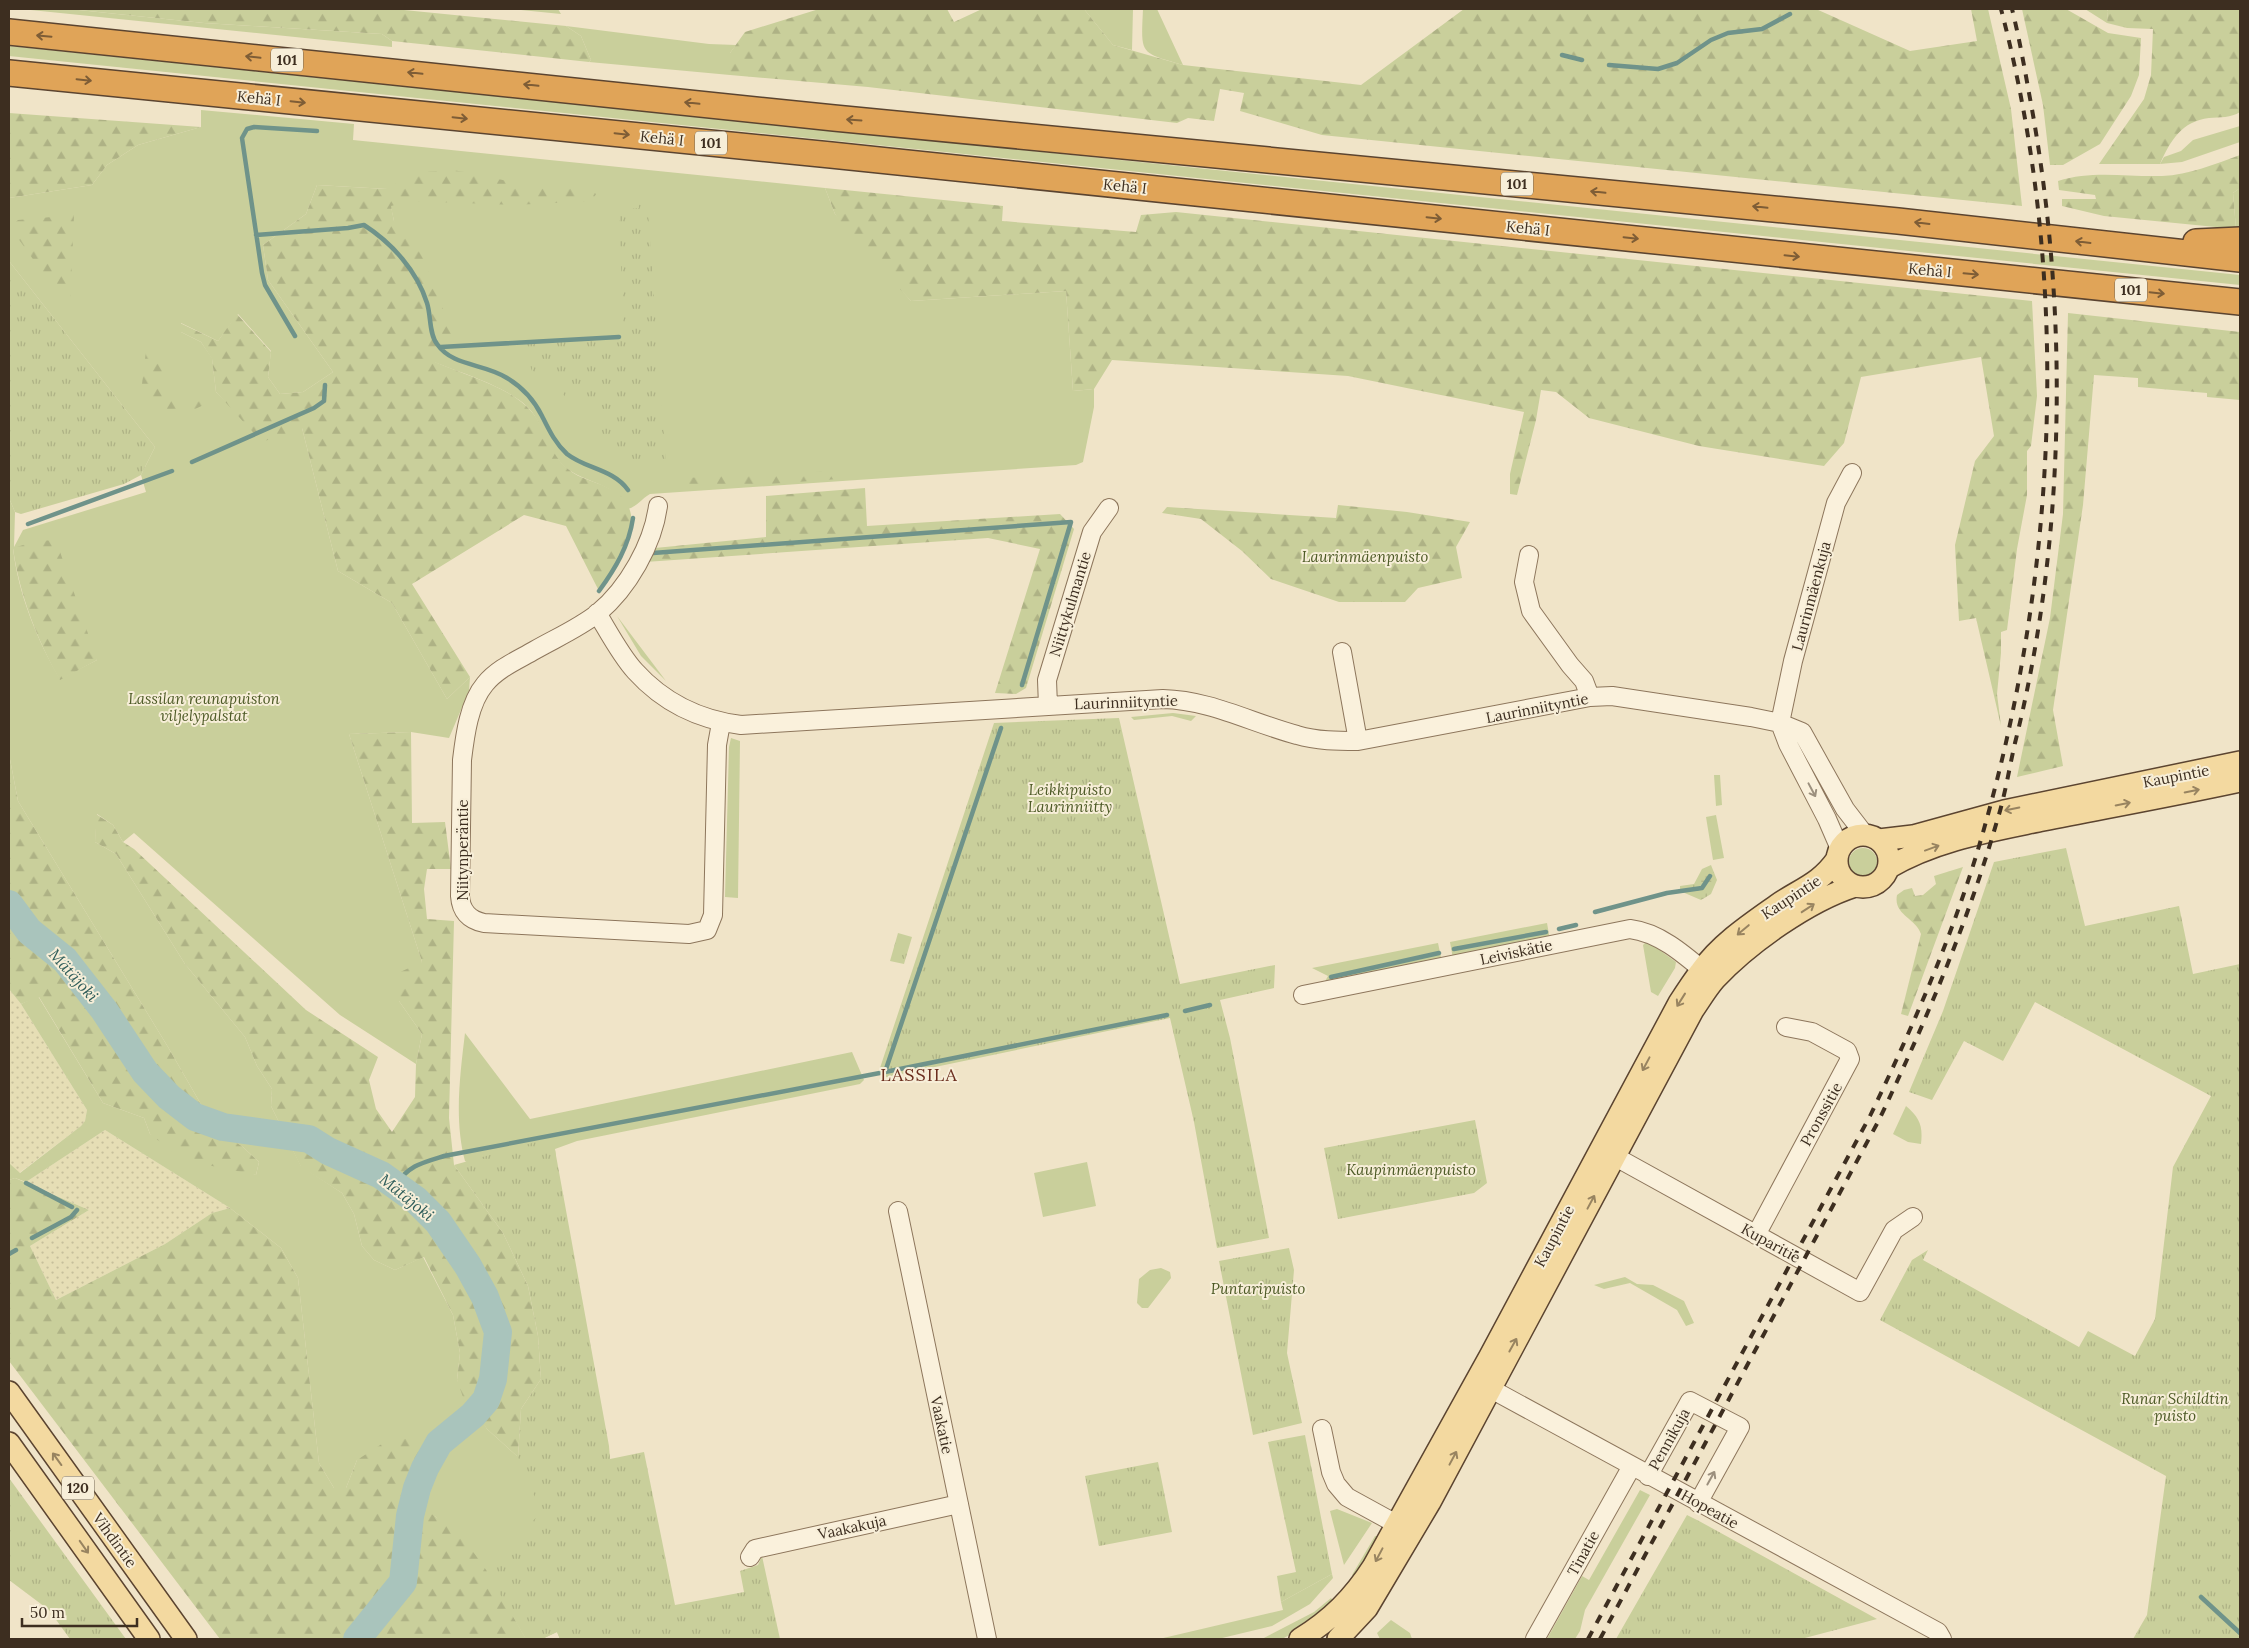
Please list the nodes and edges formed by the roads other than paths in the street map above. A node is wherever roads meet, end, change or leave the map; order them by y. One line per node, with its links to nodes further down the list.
1 (9, 32): 4 (highway, 101, one-way to 1)
2 (9, 72): 6 (highway, Kehä I / 101, one-way to 6)
3 (2240, 240): 4 (highway)
4 (2132, 248): 5 (highway, 101)
5 (2240, 259)
6 (2240, 302)
7 (1852, 473): 16 (street, Laurinmäenkuja)
8 (658, 506): 11 (street, Niitynperäntie)
9 (1109, 508): 14 (street, Niittykulmantie)
10 (1529, 555): 13 (street)
11 (598, 613): 15 (street, Laurinniityntie); 15 (street, Niitynperäntie)
12 (1342, 652): 17 (street)
13 (1590, 697): 16 (street, Laurinniityntie); 17 (street, Laurinniityntie)
14 (1048, 706): 15 (street, Laurinniityntie); 17 (street, Laurinniityntie)
15 (721, 723)
16 (1780, 723): 20 (street, Laurinniityntie); 21 (street, one-way to 21)
17 (1358, 741)
18 (2240, 762): 20 (main road, Kaupintie, one-way to 20)
19 (2240, 781): 22 (main road, Kaupintie, one-way to 19)
20 (1872, 838): 21 (main road); 22 (main road)
21 (1839, 854): 23 (main road); 24 (main road, Kaupintie, one-way to 24)
22 (1888, 868): 23 (main road)
23 (1855, 886): 24 (main road, Kaupintie, one-way to 23)
24 (1708, 975): 25 (street, Leiviskätie); 27 (main road, Kaupintie)
25 (1303, 995)
26 (1786, 1027): 30 (street, Pronssitie)
27 (1608, 1153): 30 (street, Kuparitie); 31 (main road, Kaupintie)
28 (898, 1211): 38 (street, Vaakatie)
29 (1913, 1217): 30 (street, Kuparitie)
30 (1756, 1235)
31 (1483, 1384): 35 (street, Hopeatie); 39 (main road, Kaupintie)
32 (9, 1392): 42 (main road, Vihdintie / 120, one-way to 32)
33 (1322, 1429): 39 (street)
34 (9, 1443): 41 (main road, Vihdintie / 120, one-way to 41)
35 (1632, 1466): 36 (street, Hopeatie); 46 (street, Tinatie)
36 (1648, 1476): 37 (street, Hopeatie); 37 (street, Pennikuja, one-way to 36)
37 (1698, 1502): 47 (street, Hopeatie)
38 (959, 1504): 40 (street, Vaakakuja); 43 (street, Vaakatie)
39 (1404, 1528): 44 (main road, Kaupintie, one-way to 44); 45 (main road, Kaupintie)
40 (750, 1557)
41 (150, 1639)
42 (186, 1639)
43 (987, 1639)
44 (1300, 1639)
45 (1338, 1639)
46 (1535, 1639)
47 (1942, 1639)

